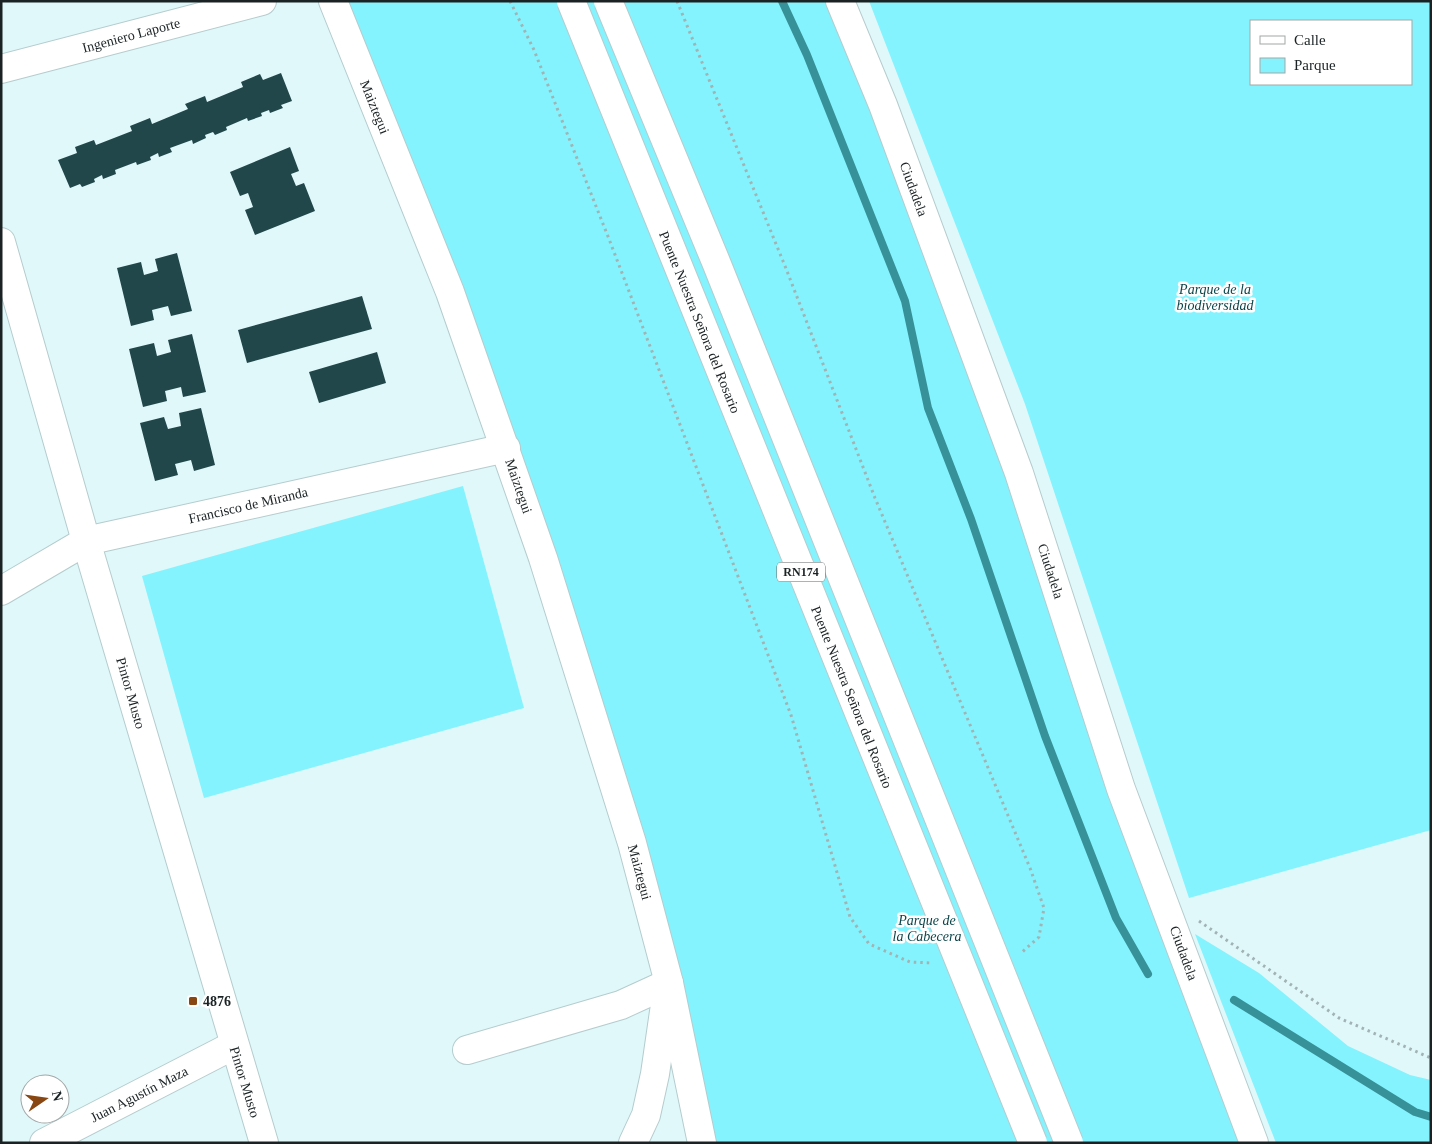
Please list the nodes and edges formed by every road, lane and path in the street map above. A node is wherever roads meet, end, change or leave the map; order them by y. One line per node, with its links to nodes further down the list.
1 (262, 1): 8 (main road, Ingeniero Laporte)
2 (333, 1): 10 (main road, Maiztegui)
3 (510, 1): 15 (path)
4 (571, 1): 24 (main road, Puente Nuestra Señora del Rosario / RN174, bridge)
5 (608, 1): 25 (main road, RN174, bridge)
6 (677, 1): 14 (path)
7 (840, 1): 13 (main road, Ciudadela)
8 (1, 69)
9 (1, 242): 11 (main road, Pintor Musto)
10 (506, 448): 11 (main road, Francisco de Miranda); 16 (main road, Maiztegui)
11 (86, 541): 12 (main road, Francisco de Miranda); 17 (main road, Pintor Musto)
12 (1, 592)
13 (1168, 911): 19 (path); 26 (main road, Ciudadela)
14 (1016, 958)
15 (939, 963)
16 (668, 983): 18 (main road); 22 (main road, Maiztegui); 23 (main road, Maiztegui)
17 (234, 1044): 20 (main road, Juan Agustín Maza); 21 (main road, Pintor Musto)
18 (467, 1050)
19 (1431, 1058)
20 (44, 1143)
21 (264, 1143)
22 (633, 1143)
23 (702, 1143)
24 (1033, 1143)
25 (1069, 1143)
26 (1254, 1143)

